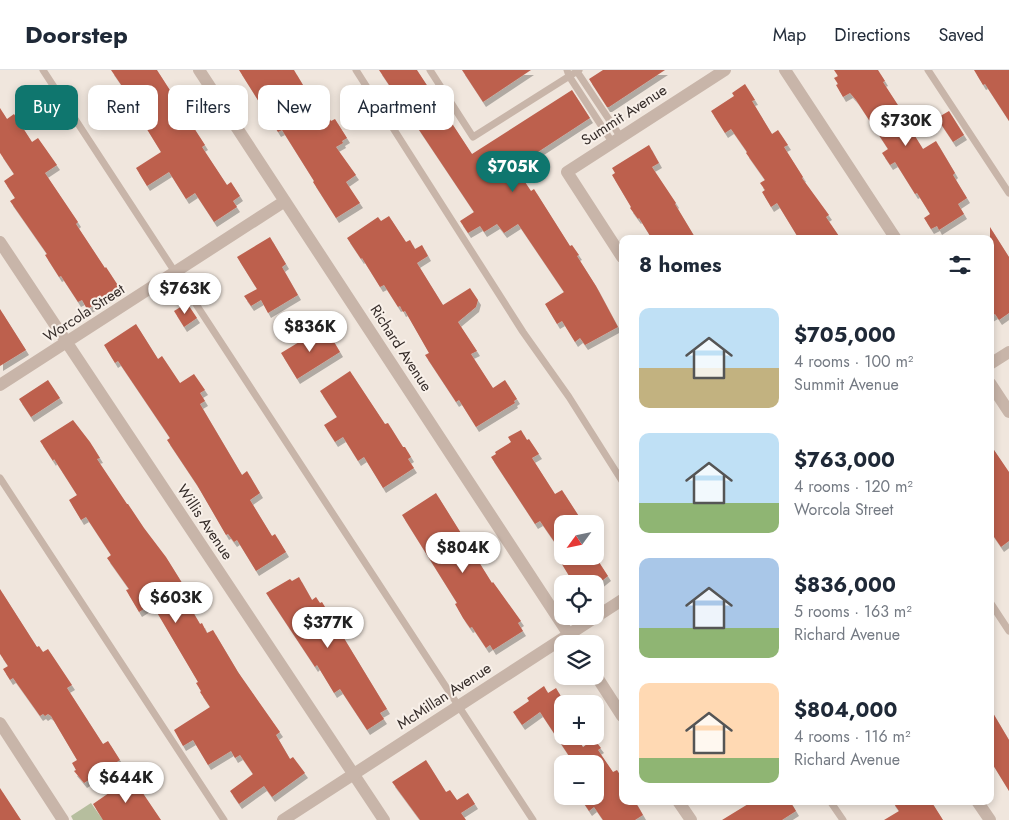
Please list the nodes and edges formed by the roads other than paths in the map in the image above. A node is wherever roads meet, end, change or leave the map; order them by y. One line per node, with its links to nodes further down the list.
1 (43, 70): 16 (lane)
2 (199, 70): 12 (street, Richard Avenue)
3 (356, 70): 23 (lane)
4 (430, 70): 9 (lane)
5 (577, 70): 9 (lane); 10 (lane)
6 (725, 70): 10 (street, Summit Avenue)
7 (785, 70): 13 (street)
8 (928, 70): 11 (lane)
9 (568, 73): 10 (lane)
10 (616, 139): 15 (street, Summit Avenue)
11 (1009, 193)
12 (286, 201): 16 (street, Worcola Street); 28 (street, Richard Avenue)
13 (893, 235)
14 (0, 242): 17 (street, Willis Avenue)
15 (619, 252)
16 (175, 272): 17 (street, Worcola Street); 32 (lane)
17 (66, 344): 20 (street, Worcola Street); 35 (street, Willis Avenue)
18 (1009, 352): 19 (street)
19 (994, 361)
20 (0, 385)
21 (994, 389): 22 (street)
22 (1009, 412)
23 (619, 476)
24 (0, 478): 40 (lane)
25 (619, 602): 29 (street, McMillan Avenue)
26 (994, 608): 27 (lane)
27 (1009, 631)
28 (569, 635)
29 (577, 635)
30 (554, 650): 32 (street, McMillan Avenue)
31 (602, 685): 33 (street)
32 (459, 706): 35 (street, McMillan Avenue); 43 (lane)
33 (619, 711)
34 (0, 723): 39 (street)
35 (354, 774): 41 (street, McMillan Avenue); 42 (street, Willis Avenue)
36 (681, 805): 44 (street)
37 (833, 805): 45 (lane)
38 (980, 805): 46 (street)
39 (63, 820)
40 (224, 820)
41 (283, 820)
42 (384, 820)
43 (533, 820)
44 (691, 820)
45 (843, 820)
46 (990, 820)

